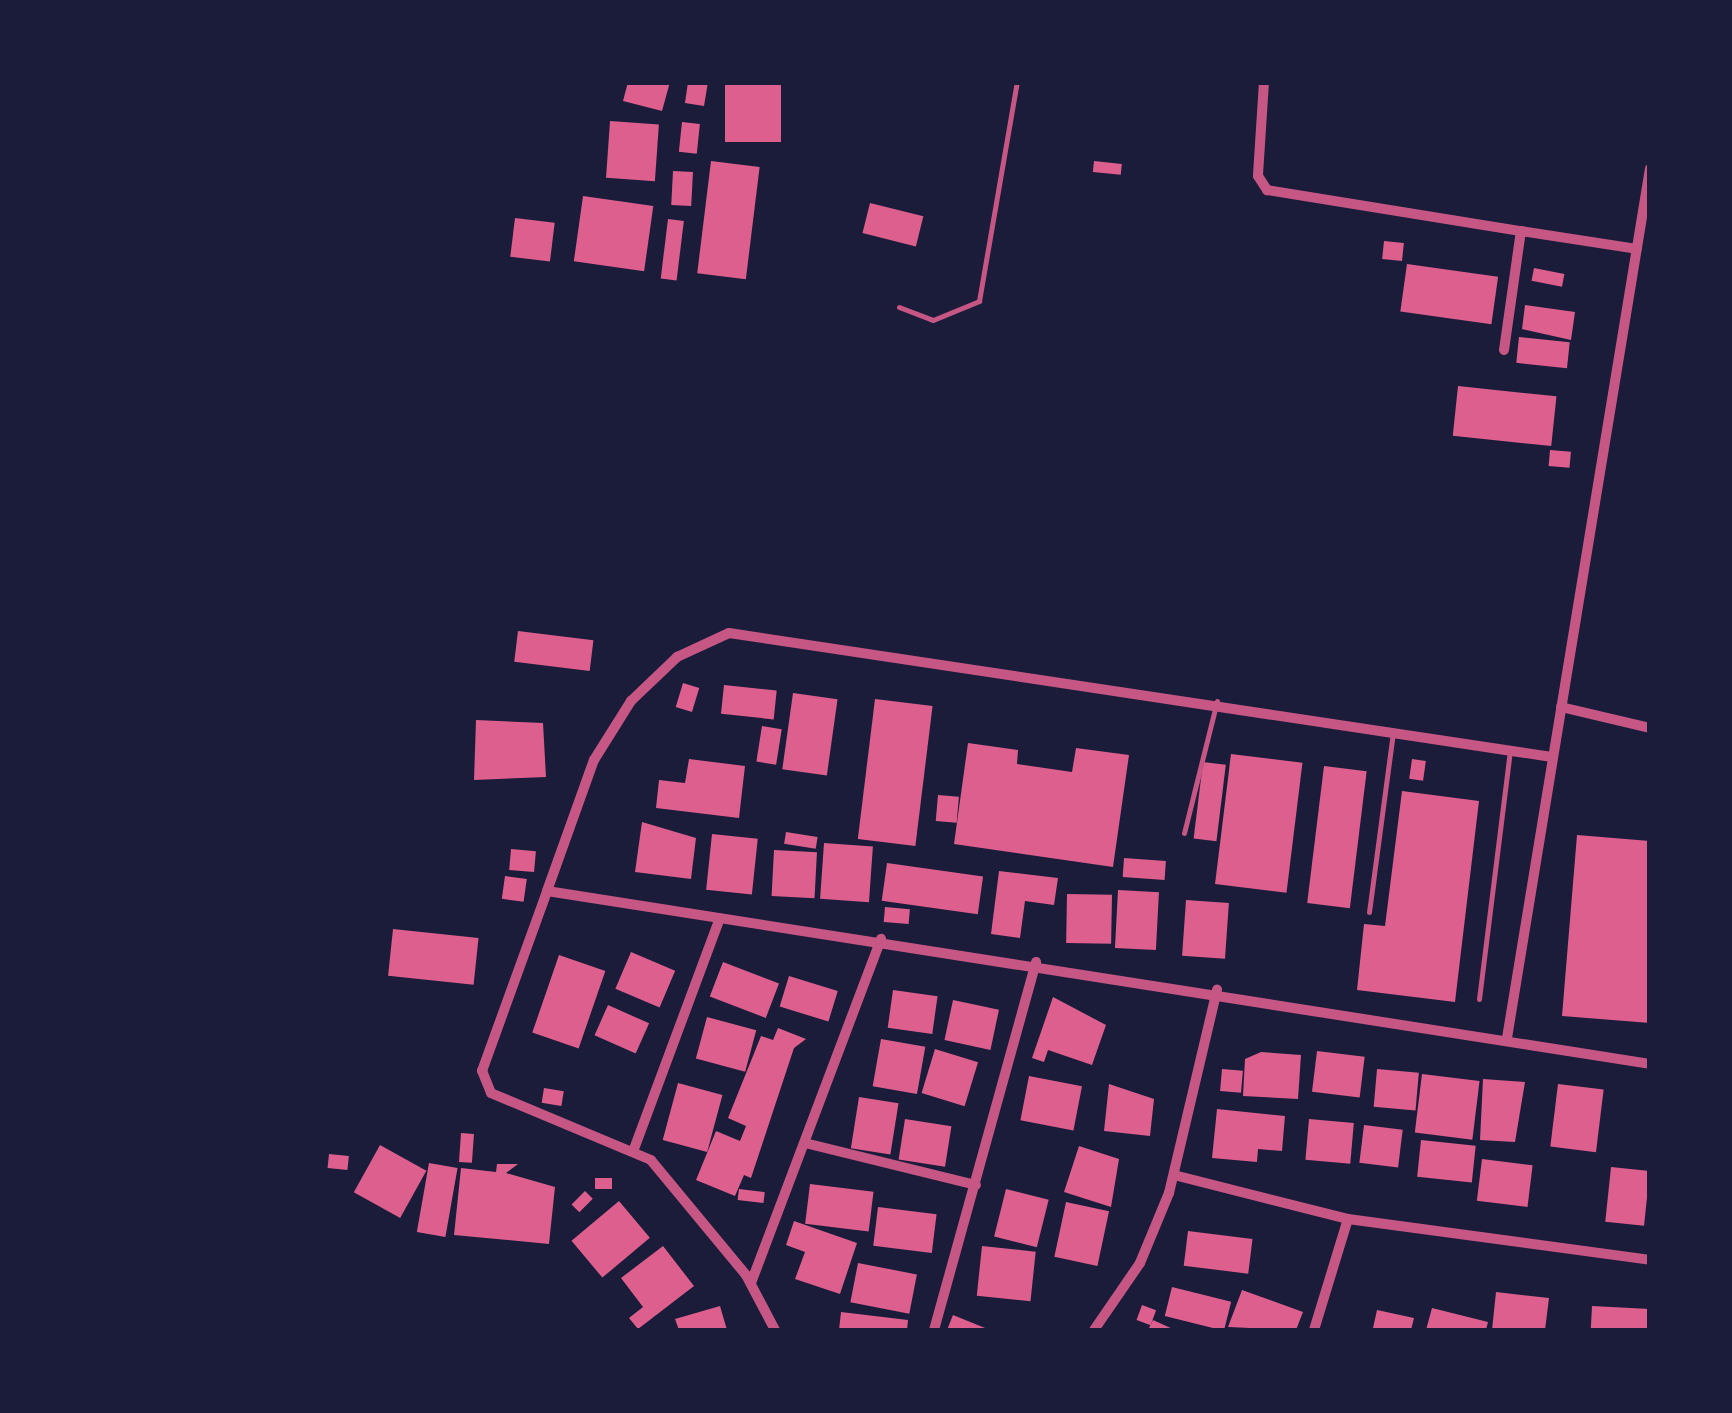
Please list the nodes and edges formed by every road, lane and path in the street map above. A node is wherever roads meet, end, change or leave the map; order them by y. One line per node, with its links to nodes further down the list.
1 (1017, 82): 6 (lane)
2 (1264, 82): 4 (street)
3 (1650, 169): 5 (street)
4 (1521, 232): 5 (street); 7 (street)
5 (1637, 248): 9 (street)
6 (900, 307)
7 (1504, 350)
8 (1217, 701): 11 (street); 14 (lane); 15 (street)
9 (1561, 707): 10 (street); 13 (street)
10 (1650, 728)
11 (1393, 734): 12 (street); 16 (lane)
12 (1510, 751): 13 (street); 21 (lane)
13 (1552, 756): 22 (street)
14 (1184, 834)
15 (546, 891): 17 (street); 25 (street)
16 (1369, 912)
17 (720, 918): 18 (street); 25 (street)
18 (881, 939): 19 (street); 24 (street)
19 (1036, 962): 20 (street); 27 (street)
20 (1216, 990): 22 (street); 26 (street)
21 (1479, 999)
22 (1506, 1038): 23 (street)
23 (1650, 1064)
24 (805, 1143): 27 (street); 30 (street)
25 (634, 1149): 30 (street)
26 (1174, 1174): 28 (street); 33 (street)
27 (976, 1185): 32 (street)
28 (1348, 1219): 29 (street); 34 (street)
29 (1650, 1260)
30 (751, 1284): 31 (street)
31 (775, 1330)
32 (934, 1330)
33 (1094, 1330)
34 (1314, 1330)

